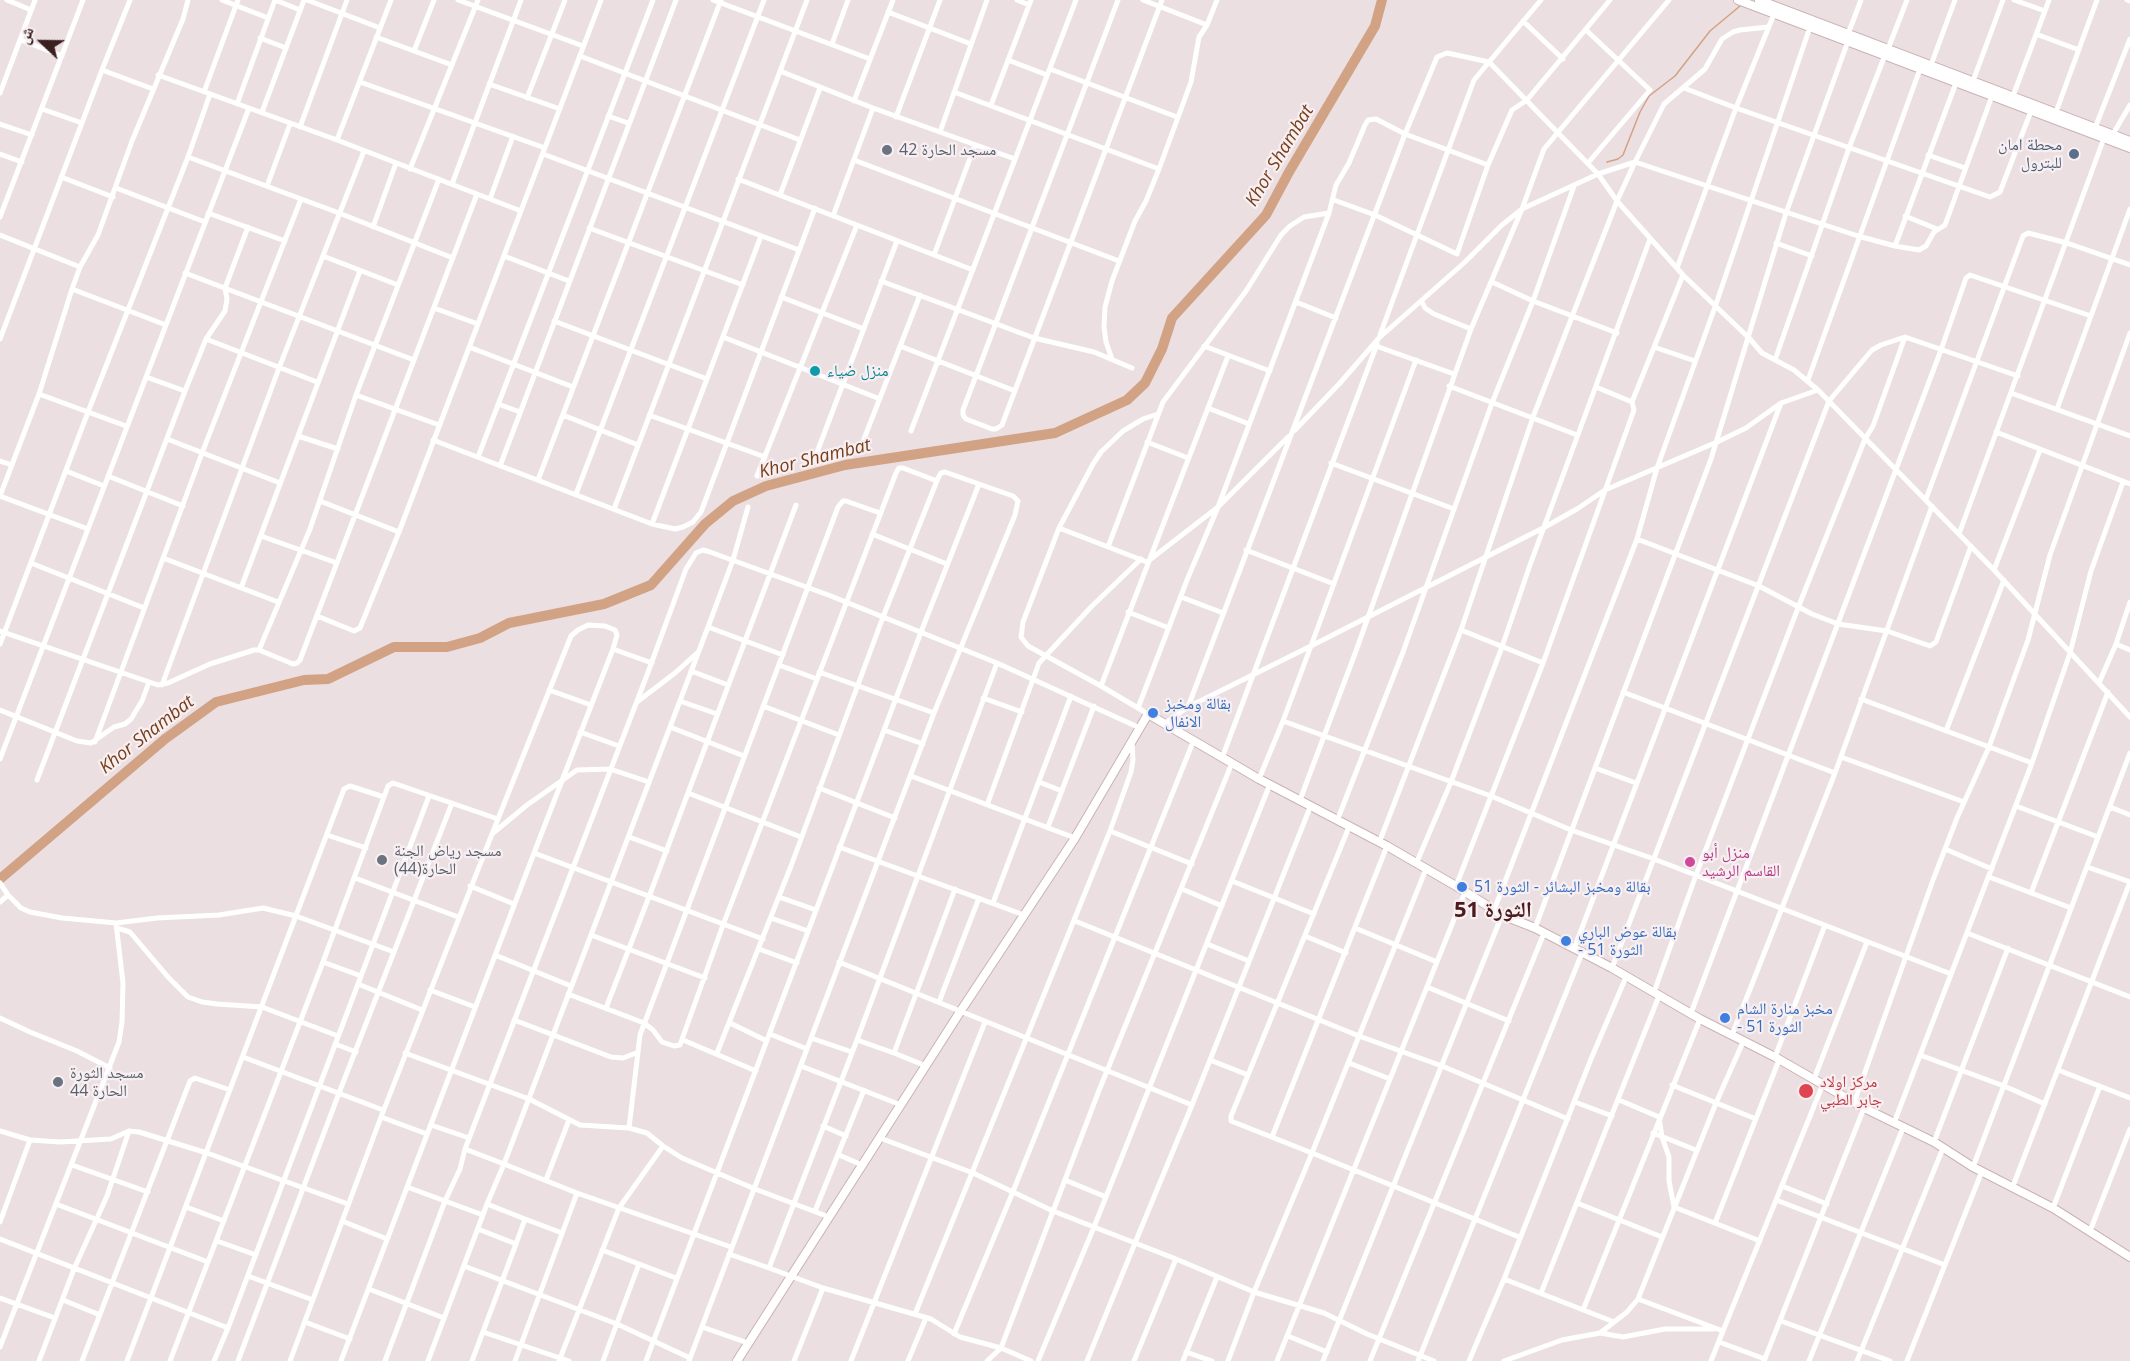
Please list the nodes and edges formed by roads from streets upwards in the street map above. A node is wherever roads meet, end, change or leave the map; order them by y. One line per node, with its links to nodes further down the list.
1 (7, 0): 48 (street)
2 (35, 0): 48 (street)
3 (83, 0): 79 (street)
4 (121, 0): 42 (street)
5 (188, 0): 93 (street)
6 (222, 0): 45 (street)
7 (275, 0): 49 (street); 55 (street)
8 (305, 0): 49 (street); 52 (street)
9 (347, 0): 52 (street)
10 (391, 0): 61 (street)
11 (434, 0): 77 (street)
12 (458, 0): 46 (street)
13 (521, 0): 56 (street)
14 (565, 0): 66 (street)
15 (601, 0): 74 (street)
16 (653, 0): 92 (street)
17 (676, 0): 95 (street)
18 (713, 0): 41 (street)
19 (764, 0): 54 (street)
20 (807, 0): 64 (street)
21 (848, 0): 72 (street)
22 (892, 0): 51 (street)
23 (940, 0): 62 (street)
24 (987, 0): 73 (street)
25 (1017, 0): 43 (street)
26 (1076, 0): 91 (street)
27 (1118, 0): 99 (street)
28 (1143, 0): 47 (street)
29 (1217, 0): 58 (street)
30 (1541, 0): 57 (street)
31 (1610, 0): 63 (street)
32 (1669, 0): 84 (street)
33 (1759, 0): 69 (street)
34 (1861, 0): 69 (street)
35 (1907, 0): 78 (street)
36 (1955, 0): 87 (street)
37 (2003, 0): 96 (street)
38 (2014, 0): 50 (street)
39 (2049, 0): 50 (street)
40 (2097, 0): 76 (street)
41 (721, 1): 54 (street); 107 (street)
42 (130, 2): 89 (street)
43 (1030, 2): 83 (street)
44 (1741, 2): 53 (street)
45 (237, 3): 55 (street); 106 (street)
46 (476, 3): 56 (street); 86 (street)
47 (1161, 3): 58 (street); 111 (street)
48 (32, 10): 71 (street)
49 (300, 10): 75 (street)
50 (2045, 11): 65 (street)
51 (888, 12): 62 (street); 81 (street)
52 (342, 14): 61 (street); 138 (street)
53 (1774, 14): 59 (street); 60 (street)
54 (757, 17): 64 (street); 123 (street)
55 (268, 18): 68 (street)
56 (514, 20): 66 (street); 100 (street)
57 (1523, 21): 82 (street); 85 (street)
58 (1207, 25): 129 (street)
59 (1768, 27): 102 (street); 120 (street)
60 (1810, 27): 69 (street); 132 (street)
61 (380, 28): 67 (street)
62 (930, 28): 73 (street); 128 (street)
63 (1586, 30): 82 (street); 84 (street)
64 (795, 31): 72 (street); 90 (street)
65 (2036, 34): 76 (street); 109 (street)
66 (552, 35): 74 (street); 110 (street)
67 (376, 37): 77 (street); 97 (street)
68 (260, 38): 75 (street); 114 (street)
69 (1848, 38): 78 (street); 147 (street)
70 (2130, 39): 139 (street)
71 (21, 40): 79 (street); 94 (street)
72 (832, 44): 81 (street)
73 (971, 44): 104 (street)
74 (583, 46): 80 (street)
75 (286, 48): 125 (street)
76 (2079, 50): 126 (street)
77 (414, 51): 86 (street)
78 (1886, 52): 87 (street); 88 (street); 154 (street)
79 (62, 56): 121 (street)
80 (580, 56): 92 (street); 122 (street)
81 (870, 59): 113 (street)
82 (1563, 59): 112 (street)
83 (1008, 60): 91 (street); 115 (street)
84 (1619, 61): 140 (street); 167 (street)
85 (1489, 62): 112 (street); 143 (street); 156 (street)
86 (452, 65): 118 (street)
87 (1931, 65): 96 (street)
88 (1920, 69): 98 (street); 164 (street)
89 (102, 70): 103 (street); 133 (street)
90 (780, 71): 101 (street); 137 (street)
91 (1048, 72): 99 (street); 130 (street)
92 (625, 73): 95 (street); 127 (street)
93 (158, 75): 103 (street); 106 (street)
94 (2, 80): 105 (street)
95 (645, 81): 107 (street); 134 (street)
96 (1973, 81): 109 (street)
97 (360, 82): 118 (street); 149 (street)
98 (1956, 82): 108 (street); 160 (street)
99 (1087, 83): 111 (street); 142 (street)
100 (489, 84): 110 (street); 131 (street)
101 (820, 88): 113 (street); 150 (street)
102 (1684, 88): 120 (street); 166 (street)
103 (153, 89): 186 (street)
104 (954, 92): 115 (street); 141 (street)
105 (0, 93)
106 (207, 93): 114 (street); 161 (street)
107 (684, 96): 123 (street); 187 (street)
108 (1992, 96): 124 (street); 170 (street)
109 (2013, 96): 126 (street)
110 (527, 98): 122 (street)
111 (1125, 98): 129 (street); 153 (street)
112 (1527, 100): 140 (street); 169 (street)
113 (854, 101): 119 (street)
114 (237, 104): 117 (street)
115 (991, 105): 130 (street)
116 (2130, 105): 144 (street)
117 (249, 108): 125 (street); 173 (street)
118 (435, 108): 131 (street); 171 (street)
119 (873, 108): 128 (street); 163 (street)
120 (1736, 108): 132 (street); 184 (street)
121 (42, 109): 133 (street); 145 (street)
122 (560, 109): 158 (street)
123 (721, 110): 137 (street); 197 (street)
124 (2031, 111): 148 (street); 185 (street)
125 (262, 112): 136 (street)
126 (2056, 112): 139 (street)
127 (608, 116): 134 (street); 174 (street)
128 (896, 117): 141 (street)
129 (1178, 117): 172 (street)
130 (1030, 120): 142 (street); 162 (street)
131 (475, 122): 146 (street); 181 (street)
132 (1778, 122): 147 (street); 196 (street)
133 (82, 123): 177 (street)
134 (628, 123): 178 (street)
135 (0, 124): 145 (street)
136 (290, 124): 138 (street); 182 (street)
137 (759, 124): 150 (street); 180 (street)
138 (300, 127): 149 (street)
139 (2095, 128): 144 (street)
140 (1558, 131): 167 (street); 200 (street)
141 (940, 132): 152 (street)
142 (1068, 134): 153 (street); 219 (street)
143 (1405, 134): 156 (street); 194 (street); 208 (street)
144 (2113, 134): 151 (street)
145 (32, 135): 165 (street)
146 (513, 136): 158 (street); 193 (street)
147 (1813, 136): 154 (street); 207 (street)
148 (2104, 138): 155 (street); 232 (street)
149 (337, 140): 157 (street)
150 (800, 140): 189 (street)
151 (2130, 141)
152 (975, 145): 162 (street); 192 (street)
153 (1105, 148): 172 (street); 229 (street)
154 (1849, 148): 164 (street); 215 (street)
155 (2130, 148)
156 (1449, 150): 169 (street); 221 (street)
157 (364, 151): 168 (street); 204 (street)
158 (544, 151): 174 (street); 202 (street)
159 (0, 154): 165 (street)
160 (1928, 155): 170 (street); 175 (street)
161 (188, 157): 173 (street); 198 (street)
162 (1015, 159): 205 (street)
163 (854, 160): 192 (street); 209 (street)
164 (1886, 161): 175 (street); 224 (street)
165 (22, 162): 211 (street)
166 (1635, 162): 176 (street); 184 (street); 195 (street)
167 (1588, 163): 176 (street)
168 (396, 164): 171 (street); 217 (street)
169 (1488, 165): 236 (street)
170 (1965, 168): 185 (street)
171 (410, 169): 179 (street)
172 (1159, 169): 244 (street)
173 (225, 170): 182 (street); 203 (street)
174 (588, 170): 178 (street); 253 (street)
175 (1921, 173): 185 (street); 210 (street)
176 (1598, 174): 183 (street); 195 (street)
177 (62, 177): 190 (street); 234 (street)
178 (608, 177): 187 (street); 218 (street)
179 (439, 179): 181 (street); 230 (street)
180 (738, 179): 189 (street); 212 (street)
181 (452, 184): 188 (street)
182 (267, 186): 191 (street)
183 (1574, 186): 200 (street); 266 (street)
184 (1707, 186): 196 (street); 248 (street)
185 (1958, 186): 220 (street)
186 (116, 188): 190 (street); 198 (street)
187 (647, 192): 197 (street); 228 (street)
188 (477, 194): 193 (street); 242 (street)
189 (780, 195): 199 (street)
190 (113, 197): 247 (street)
191 (301, 198): 204 (street); 226 (street)
192 (955, 198): 205 (street); 237 (street)
193 (490, 199): 202 (street)
194 (1334, 200): 206 (street); 208 (street)
195 (1617, 201): 225 (street); 275 (street)
196 (1751, 201): 207 (street); 270 (street)
197 (685, 206): 212 (street); 240 (street)
198 (168, 208): 213 (street); 272 (street)
199 (815, 208): 209 (street); 235 (street)
200 (1522, 209): 245 (street); 257 (street)
201 (2130, 209): 243 (street)
202 (521, 211): 239 (street)
203 (208, 213): 213 (street); 216 (street)
204 (339, 213): 217 (street); 238 (street)
205 (994, 213): 219 (street); 250 (street)
206 (1329, 213): 267 (street); 300 (street)
207 (1786, 213): 215 (street); 231 (street)
208 (1375, 215): 221 (street); 278 (street)
209 (833, 216): 214 (street)
210 (1905, 216): 220 (street); 233 (street)
211 (0, 217)
212 (723, 221): 223 (street); 249 (street)
213 (205, 222): 252 (street)
214 (856, 225): 227 (street); 274 (street)
215 (1823, 225): 224 (street); 241 (street)
216 (248, 227): 226 (street); 261 (street)
217 (373, 227): 230 (street)
218 (589, 228): 228 (street); 255 (street)
219 (1033, 228): 229 (street); 282 (street)
220 (1937, 229): 233 (street)
221 (1416, 234): 236 (street); 293 (street)
222 (0, 235): 234 (street)
223 (761, 236): 235 (street); 259 (street)
224 (1858, 236): 233 (street); 328 (street)
225 (1650, 239): 248 (street); 287 (street)
226 (285, 241): 269 (street)
227 (897, 241): 237 (street); 256 (street)
228 (628, 242): 240 (street); 289 (street)
229 (1070, 242): 244 (street); 292 (street)
230 (414, 243): 242 (street); 258 (street)
231 (1776, 243): 241 (street); 294 (street)
232 (2067, 243): 243 (street); 260 (street); 265 (street)
233 (1894, 246)
234 (34, 248): 247 (street); 283 (street)
235 (799, 250): 264 (street)
236 (1456, 254): 245 (street)
237 (934, 255): 250 (street)
238 (322, 256): 251 (street); 277 (street)
239 (504, 256): 253 (street); 280 (street)
240 (666, 256): 249 (street); 304 (street)
241 (1812, 256): 313 (street)
242 (453, 258): 271 (street)
243 (2112, 258): 246 (street); 276 (street)
244 (1119, 261): 309 (street)
245 (1466, 262): 268 (street)
246 (2130, 265)
247 (80, 267): 262 (street)
248 (1677, 268): 254 (street)
249 (704, 270): 259 (street); 316 (street)
250 (973, 270): 273 (street)
251 (360, 271): 258 (street); 286 (street)
252 (185, 273): 261 (street); 281 (street)
253 (548, 273): 255 (street); 315 (street)
254 (1683, 275): 270 (street); 303 (street)
255 (569, 281): 279 (street)
256 (882, 281): 263 (street); 284 (street)
257 (1492, 282): 266 (street); 285 (street)
258 (398, 285): 298 (street)
259 (743, 285): 290 (street)
260 (2005, 286): 265 (street); 305 (street); 317 (street)
261 (225, 288): 269 (street); 296 (street)
262 (72, 289): 272 (street); 338 (street)
263 (920, 295): 273 (street); 299 (street)
264 (782, 297): 274 (street); 306 (street)
265 (2044, 298): 276 (street); 325 (street)
266 (1533, 301): 275 (street); 343 (street)
267 (1296, 302): 278 (street); 321 (street)
268 (1422, 302): 285 (street); 293 (street)
269 (261, 303): 277 (street); 307 (street)
270 (1715, 307): 294 (street); 314 (street)
271 (434, 308): 280 (street); 310 (street)
272 (128, 310): 281 (street); 349 (street)
273 (957, 310): 282 (street); 311 (street)
274 (822, 313): 284 (street); 318 (street)
275 (1573, 315): 287 (street); 354 (street)
276 (2091, 316): 347 (street)
277 (299, 318): 286 (street); 319 (street)
278 (1336, 318): 363 (street)
279 (554, 321): 289 (street); 322 (street)
280 (478, 324): 302 (street)
281 (166, 325): 326 (street)
282 (996, 325): 292 (street); 324 (street)
283 (2, 327): 295 (street)
284 (864, 329): 330 (street)
285 (1471, 329): 323 (street)
286 (337, 332): 298 (street); 329 (street)
287 (1617, 333): 333 (street)
288 (2130, 333): 297 (street)
289 (593, 335): 304 (street); 332 (street)
290 (723, 337): 306 (street); 327 (street)
291 (1905, 337): 305 (street); 341 (street); 369 (street)
292 (1034, 338): 309 (street); 336 (street)
293 (1379, 338): 301 (street); 363 (street)
294 (1749, 338): 313 (street); 372 (street)
295 (0, 339)
296 (206, 339): 307 (street); 335 (street)
297 (2128, 344): 355 (street)
298 (376, 346): 310 (street); 339 (street)
299 (900, 346): 311 (street); 340 (street)
300 (1204, 346): 308 (street); 351 (street)
301 (1376, 346): 312 (street); 383 (street)
302 (469, 347): 315 (street); 358 (street)
303 (1654, 347): 314 (street); 342 (street)
304 (631, 349): 316 (street); 360 (street)
305 (1941, 350): 317 (street); 389 (street)
306 (761, 352): 318 (street); 373 (street)
307 (242, 353): 319 (street); 377 (street)
308 (1228, 356): 321 (street); 346 (street)
309 (1112, 359): 320 (street)
310 (414, 360): 348 (street)
311 (938, 360): 324 (street); 361 (street)
312 (1416, 360): 323 (street); 393 (street)
313 (1775, 360): 328 (street)
314 (1695, 361): 387 (street)
315 (513, 363): 322 (street); 345 (street)
316 (669, 363): 327 (street); 353 (street)
317 (1976, 363): 325 (street); 406 (street)
318 (801, 367): 330 (street); 380 (street)
319 (279, 368): 329 (street); 388 (street)
320 (1132, 368)
321 (1270, 371): 356 (street)
322 (536, 372): 332 (street); 350 (street)
323 (1454, 374): 331 (street)
324 (976, 376): 336 (street); 336 (street)
325 (2018, 376): 337 (street)
326 (146, 377): 335 (street); 357 (street)
327 (707, 379): 359 (street)
328 (1808, 380): 334 (street)
329 (317, 382): 365 (street)
330 (842, 384): 340 (street); 378 (street)
331 (1449, 386): 343 (street); 404 (street)
332 (573, 387): 352 (street)
333 (1596, 387): 342 (street); 364 (street)
334 (1818, 390): 341 (street); 344 (street)
335 (185, 391): 367 (street)
336 (1015, 391)
337 (2011, 393): 347 (street); 362 (street)
338 (39, 394): 349 (street); 384 (street)
339 (356, 395): 348 (street); 375 (street)
340 (880, 399): 368 (street)
341 (1829, 401): 369 (street); 449 (street)
342 (1632, 402): 402 (street)
343 (1492, 403): 354 (street); 414 (street)
344 (1781, 403): 372 (street); 442 (street)
345 (498, 404): 350 (street); 379 (street)
346 (1208, 408): 356 (street); 381 (street)
347 (2057, 409): 355 (street)
348 (395, 411): 358 (street); 417 (street)
349 (88, 412): 357 (street); 390 (street)
350 (520, 412): 385 (street)
351 (1158, 414): 371 (street); 420 (street)
352 (562, 415): 360 (street); 394 (street)
353 (649, 416): 359 (street); 374 (street)
354 (1533, 417): 364 (street); 433 (street)
355 (2097, 423): 366 (street); 386 (street)
356 (1249, 424): 412 (street)
357 (126, 426): 391 (street)
358 (439, 426): 370 (street)
359 (688, 429): 373 (street); 418 (street)
360 (600, 430): 374 (street); 403 (street)
361 (911, 431)
362 (1996, 432): 376 (street); 424 (street)
363 (1291, 434): 412 (street); 431 (street)
364 (1577, 435): 419 (street)
365 (298, 436): 375 (street); 397 (street)
366 (2130, 436)
367 (167, 439): 377 (street); 401 (street)
368 (864, 439)
369 (1865, 439): 389 (street); 459 (street)
370 (434, 440): 379 (street); 422 (street)
371 (1147, 442): 381 (street); 428 (street)
372 (1718, 442): 387 (street); 432 (street)
373 (727, 443): 380 (street); 418 (street)
374 (638, 445): 413 (street)
375 (338, 449): 407 (street)
376 (2040, 450): 386 (street); 443 (street)
377 (202, 453): 388 (street); 409 (street)
378 (816, 455)
379 (478, 457): 385 (street)
380 (765, 457): 392 (street)
381 (1188, 458): 437 (street)
382 (0, 460): 384 (street)
383 (1331, 463): 393 (street); 441 (street)
384 (12, 465): 405 (street)
385 (500, 466): 394 (street)
386 (2081, 466): 396 (street); 462 (street)
387 (1657, 468): 402 (street); 426 (street)
388 (242, 469): 397 (street); 444 (street)
389 (1896, 469): 406 (street); 466 (street)
390 (66, 471): 400 (street); 416 (street)
391 (108, 476): 400 (street); 401 (street)
392 (757, 476)
393 (1372, 478): 404 (street); 448 (street)
394 (538, 480): 403 (street)
395 (937, 481): 398 (street); 415 (street); 429 (street)
396 (2123, 482): 399 (street); 484 (street)
397 (280, 483): 425 (street)
398 (979, 484): 440 (street); 479 (street)
399 (2130, 484)
400 (104, 486): 421 (street)
401 (147, 490): 409 (street); 453 (street)
402 (1605, 490): 419 (street); 490 (street)
403 (576, 494): 413 (street)
404 (1412, 494): 414 (street); 465 (street)
405 (0, 496): 416 (street)
406 (1926, 499): 410 (street)
407 (320, 501): 417 (street); 430 (street)
408 (796, 505): 445 (street)
409 (183, 506): 434 (street)
410 (1932, 506): 424 (street); 470 (street)
411 (748, 507): 435 (street)
412 (1218, 507): 437 (street); 454 (street)
413 (614, 509): 418 (street)
414 (1454, 509): 452 (street)
415 (880, 513): 423 (street); 451 (street)
416 (50, 515): 421 (street); 438 (street)
417 (355, 515): 422 (street); 439 (street)
418 (652, 524)
419 (1545, 527): 433 (street); 478 (street)
420 (1059, 528): 428 (street); 486 (street)
421 (88, 529): 446 (street)
422 (399, 532): 463 (street)
423 (872, 534): 429 (street); 457 (street)
424 (1959, 534): 427 (street)
425 (261, 536): 430 (street); 450 (street)
426 (1637, 539): 432 (street); 584 (street)
427 (1971, 546): 443 (street); 470 (street)
428 (1108, 547): 436 (street)
429 (910, 549): 440 (street); 464 (street)
430 (301, 550): 439 (street); 456 (street)
431 (1246, 550): 441 (street); 461 (street)
432 (1676, 555): 442 (street); 505 (street)
433 (1487, 556): 452 (street); 469 (street)
434 (163, 558): 444 (street); 458 (street)
435 (733, 560): 445 (street); 467 (street); 488 (street)
436 (1141, 560): 437 (street); 486 (street)
437 (1147, 562): 460 (street)
438 (31, 563): 446 (street); 471 (street)
439 (337, 563): 463 (street)
440 (947, 564): 472 (street)
441 (1292, 567): 448 (street); 495 (street)
442 (1717, 570): 449 (street); 517 (street)
443 (1994, 570): 447 (street)
444 (203, 574): 450 (street); 500 (street)
445 (771, 574): 451 (street); 473 (street)
446 (69, 578): 453 (street); 477 (street)
447 (2004, 580): 462 (street); 534 (street)
448 (1334, 584): 476 (street)
449 (1759, 586): 459 (street); 528 (street)
450 (241, 588): 456 (street)
451 (808, 588): 457 (street); 485 (street)
452 (1425, 588): 465 (street); 546 (street)
453 (108, 592): 458 (street); 487 (street)
454 (1181, 597): 461 (street); 468 (street)
455 (2130, 602): 474 (street)
456 (278, 603): 480 (street)
457 (846, 603): 464 (street); 493 (street)
458 (144, 608): 494 (street)
459 (1798, 608): 466 (street); 538 (street)
460 (1128, 612): 468 (street); 503 (street)
461 (1223, 614): 516 (street)
462 (2036, 615): 484 (street); 545 (street)
463 (317, 616): 480 (street)
464 (883, 617): 472 (street); 502 (street)
465 (1367, 618): 476 (street); 537 (street)
466 (1838, 624): 470 (street); 548 (street)
467 (708, 627): 473 (street); 483 (street)
468 (1169, 628): 518 (street)
469 (1461, 630): 478 (street); 555 (street)
470 (1887, 631): 510 (street)
471 (2, 632): 475 (street); 477 (street)
472 (921, 633): 479 (street); 509 (street)
473 (745, 640): 485 (street); 501 (street)
474 (2116, 644): 482 (street); 499 (street)
475 (0, 645)
476 (1311, 646): 495 (street); 527 (street)
477 (43, 647): 487 (street); 524 (street)
478 (1502, 647): 490 (street); 565 (street)
479 (960, 648): 489 (street); 521 (street)
480 (260, 650): 500 (street)
481 (613, 650): 488 (street); 504 (street); 513 (street)
482 (2130, 650)
483 (699, 651): 492 (street); 512 (street)
484 (2070, 653): 499 (street); 554 (street)
485 (783, 655): 491 (street)
486 (1044, 655): 497 (street); 503 (street)
487 (81, 660): 494 (street); 533 (street)
488 (652, 663): 512 (street)
489 (997, 663): 497 (street); 508 (street)
490 (1543, 663): 573 (street)
491 (779, 665): 496 (street); 514 (street)
492 (691, 671): 501 (street); 511 (street)
493 (819, 672): 496 (street); 502 (street)
494 (120, 673): 498 (street); 540 (street)
495 (1252, 676): 516 (street); 551 (street)
496 (817, 679): 526 (street)
497 (1034, 679): 507 (street); 520 (street)
498 (149, 682): 500 (street); 540 (street)
499 (2099, 683): 506 (street)
500 (162, 685)
501 (728, 685): 522 (street)
502 (857, 685): 509 (street); 536 (street)
503 (1101, 686): 518 (street)
504 (549, 690): 513 (street); 587 (street)
505 (1623, 692): 517 (street); 556 (street)
506 (2108, 692): 525 (street); 590 (street)
507 (1071, 696): 515 (street); 564 (street)
508 (983, 698): 520 (street); 570 (street)
509 (896, 699): 521 (street); 532 (street)
510 (1861, 699): 534 (street); 550 (street)
511 (680, 701): 522 (street); 530 (street)
512 (636, 703): 544 (street)
513 (591, 705): 535 (street)
514 (763, 706): 526 (street); 549 (street)
515 (1094, 706): 531 (street); 569 (street)
516 (1188, 707): 529 (street)
517 (1665, 707): 528 (street); 566 (street)
518 (1138, 708): 523 (street)
519 (0, 710): 524 (street)
520 (1022, 712): 579 (street)
521 (934, 713): 543 (street)
522 (717, 714): 541 (street)
523 (1148, 714): 529 (street); 531 (street)
524 (15, 716): 533 (street); 552 (street)
525 (2130, 717)
526 (801, 720): 536 (street); 591 (street)
527 (1284, 722): 537 (street); 561 (street)
528 (1706, 723): 538 (street); 610 (street)
529 (1164, 724): 542 (street)
530 (670, 728): 541 (street); 563 (street)
531 (1140, 728): 539 (street)
532 (884, 730): 543 (street); 576 (street)
533 (54, 731): 540 (street); 562 (street)
534 (1946, 731): 545 (street)
535 (580, 732): 544 (street); 560 (street)
536 (839, 735): 568 (street)
537 (1324, 737): 546 (street); 575 (street)
538 (1748, 739): 548 (street); 619 (street)
539 (1132, 741): 595 (street); 601 (street)
540 (95, 742)
541 (707, 742): 549 (street); 571 (street)
542 (1193, 742): 551 (street); 606 (street)
543 (923, 744): 559 (street)
544 (619, 746): 557 (street)
545 (1989, 747): 554 (street); 577 (street)
546 (1365, 751): 555 (street); 589 (street)
547 (2130, 753): 582 (street)
548 (1789, 755): 558 (street); 630 (street)
549 (744, 756): 583 (street)
550 (1841, 757): 558 (street); 577 (street)
551 (1222, 758): 553 (street)
552 (0, 759)
553 (1232, 763): 561 (street); 612 (street)
554 (2032, 763): 581 (street)
555 (1409, 767): 565 (street); 602 (street)
556 (1595, 768): 566 (street); 594 (street)
557 (610, 769): 560 (street); 563 (street); 615 (street)
558 (1835, 773): 646 (street)
559 (910, 776): 570 (street); 586 (street)
560 (564, 779): 596 (street); 609 (street)
561 (1260, 779): 567 (street)
562 (37, 780)
563 (649, 782): 598 (street)
564 (1039, 782): 569 (street); 588 (street)
565 (1451, 782): 573 (street); 613 (street)
566 (1636, 783): 603 (street)
567 (1270, 784): 575 (street); 622 (street)
568 (819, 788): 576 (street); 599 (street)
569 (1062, 790): 592 (street)
570 (949, 791): 579 (street); 618 (street)
571 (688, 793): 583 (street); 608 (street)
572 (429, 796): 574 (street); 578 (street); 631 (street)
573 (1491, 796): 584 (street); 627 (street)
574 (384, 797): 597 (street); 605 (street)
575 (1300, 800): 580 (street)
576 (857, 802): 586 (street); 604 (street)
577 (1964, 802): 607 (street)
578 (452, 803): 587 (street); 640 (street)
579 (987, 805): 588 (street)
580 (1311, 805): 589 (street); 639 (street)
581 (2016, 806): 590 (street); 616 (street)
582 (2110, 807): 585 (street); 600 (street)
583 (725, 808): 591 (street); 649 (street)
584 (1531, 813): 594 (street); 648 (street)
585 (2130, 815)
586 (895, 818): 611 (street)
587 (498, 819): 596 (street)
588 (1025, 819): 592 (street); 642 (street)
589 (1337, 821): 593 (street)
590 (2058, 821): 600 (street); 633 (street)
591 (762, 822): 599 (street); 657 (street)
592 (1048, 827): 601 (street)
593 (1349, 827): 602 (street); 650 (street)
594 (1571, 830): 603 (street); 660 (street)
595 (1110, 831): 606 (street); 656 (street)
596 (492, 834): 626 (street)
597 (327, 835): 605 (street); 653 (street)
598 (628, 837): 608 (street); 625 (street)
599 (801, 837): 637 (street)
600 (2098, 837): 614 (street)
601 (1075, 838): 651 (street)
602 (1383, 844): 613 (street); 661 (street)
603 (1613, 844): 610 (street); 676 (street)
604 (839, 847): 611 (street); 647 (street)
605 (366, 848): 621 (street)
606 (1151, 848): 612 (street); 668 (street)
607 (1945, 849): 616 (street); 683 (street)
608 (667, 851): 636 (street)
609 (534, 853): 615 (street); 643 (street)
610 (1654, 859): 619 (street); 691 (street)
611 (878, 861): 618 (street); 686 (street)
612 (1192, 864): 629 (street)
613 (1416, 864): 617 (street)
614 (2087, 867): 623 (street); 645 (street)
615 (573, 868): 625 (street); 693 (street)
616 (1992, 868): 620 (street)
617 (1426, 869): 627 (street); 673 (street)
618 (917, 875): 628 (street); 698 (street)
619 (1696, 875): 630 (street); 708 (street)
620 (1989, 877): 633 (street); 665 (street)
621 (355, 878): 631 (street); 662 (street)
622 (1232, 881): 639 (street); 644 (street)
623 (2130, 882): 634 (street)
624 (0, 883): 635 (street)
625 (611, 883): 636 (street); 666 (street)
626 (470, 886): 643 (street); 654 (street)
627 (1456, 886): 632 (street)
628 (955, 889): 638 (street); 706 (street)
629 (1182, 889): 644 (street); 682 (street)
630 (1737, 891): 646 (street); 718 (street)
631 (393, 892): 640 (street); 671 (street)
632 (1465, 892): 648 (street); 687 (street)
633 (2031, 893): 645 (street)
634 (2128, 893): 699 (street)
635 (8, 895): 641 (street); 659 (street)
636 (649, 897): 649 (street); 677 (street)
637 (779, 897): 647 (street); 655 (street)
638 (978, 898): 642 (street); 710 (street)
639 (1274, 898): 650 (street); 684 (street)
640 (414, 900): 654 (street); 678 (street)
641 (0, 902)
642 (993, 903): 651 (street)
643 (514, 904): 681 (street)
644 (1222, 906): 672 (street)
645 (2071, 908): 690 (street)
646 (1782, 909): 658 (street); 730 (street)
647 (816, 910): 663 (street)
648 (1494, 910): 652 (street)
649 (686, 911): 657 (street); 689 (street)
650 (1314, 914): 667 (street)
651 (1024, 915): 717 (street)
652 (1502, 915): 660 (street); 712 (street)
653 (296, 916): 659 (street); 662 (street); 713 (street)
654 (458, 917): 704 (street)
655 (771, 918): 663 (street); 669 (street)
656 (1075, 921): 668 (street); 734 (street)
657 (723, 925): 669 (street); 697 (street)
658 (1825, 925): 670 (street); 751 (street)
659 (116, 926): 713 (street); 757 (street)
660 (1535, 927): 664 (street)
661 (1355, 928): 673 (street); 679 (street)
662 (335, 930): 671 (street); 685 (street)
663 (808, 932): 688 (street)
664 (1544, 933): 676 (street); 724 (street)
665 (1967, 933): 674 (street); 694 (street)
666 (591, 935): 677 (street); 701 (street)
667 (1305, 936): 679 (street); 711 (street)
668 (1115, 938): 682 (street); 748 (street)
669 (763, 939): 675 (street)
670 (1867, 942): 683 (street); 766 (street)
671 (373, 944): 678 (street); 695 (street)
672 (1207, 944): 684 (street); 692 (street)
673 (1396, 945): 687 (street); 732 (street)
674 (2008, 948): 690 (street); 762 (street)
675 (759, 949): 688 (street); 727 (street)
676 (1574, 949): 680 (street)
677 (628, 950): 689 (street); 715 (street)
678 (394, 952): 705 (street)
679 (1346, 953): 722 (street)
680 (1582, 953): 691 (street); 781 (street)
681 (495, 955): 693 (street); 714 (street)
682 (1156, 955): 692 (street); 759 (street)
683 (1907, 957): 694 (street); 785 (street)
684 (1249, 961): 703 (street)
685 (323, 962): 695 (street); 723 (street)
686 (839, 962): 698 (street); 733 (street)
687 (1437, 962): 702 (street)
688 (797, 963): 728 (street)
689 (666, 964): 697 (street); 726 (street)
690 (2050, 965): 699 (street); 773 (street)
691 (1612, 968): 696 (street)
692 (1197, 970): 703 (street); 775 (street)
693 (533, 971): 701 (street); 721 (street)
694 (1951, 974): 749 (street)
695 (361, 976): 700 (street)
696 (1626, 977): 708 (street); 783 (street)
697 (705, 978): 735 (street)
698 (880, 978): 706 (street); 736 (street)
699 (2091, 982): 709 (street); 760 (street)
700 (358, 984): 705 (street); 731 (street)
701 (571, 986): 707 (street)
702 (1427, 987): 712 (street); 741 (street)
703 (1238, 988): 711 (street); 752 (street)
704 (430, 990): 714 (street); 716 (street)
705 (379, 993): 716 (street); 742 (street)
706 (917, 993): 710 (street); 747 (street)
707 (568, 994): 715 (street); 729 (street)
708 (1656, 994): 718 (street); 782 (street)
709 (2130, 997)
710 (939, 1002): 717 (street)
711 (1278, 1003): 722 (street); 764 (street)
712 (1467, 1003): 724 (street); 756 (street)
713 (262, 1007): 723 (street); 750 (street)
714 (475, 1007): 758 (street)
715 (606, 1008): 726 (street)
716 (422, 1010): 744 (street)
717 (960, 1012): 725 (street); 755 (street)
718 (1690, 1013): 720 (street)
719 (0, 1018): 757 (street)
720 (1700, 1019): 730 (street); 771 (street)
721 (514, 1020): 729 (street); 768 (street)
722 (1319, 1020): 732 (street); 808 (street)
723 (300, 1021): 731 (street); 763 (street)
724 (1509, 1021): 769 (street)
725 (985, 1022): 734 (street); 823 (street)
726 (644, 1023): 735 (street); 745 (street)
727 (730, 1023): 737 (street); 746 (street)
728 (770, 1034): 737 (street); 740 (street)
729 (553, 1035): 745 (street); 780 (street)
730 (1732, 1035): 738 (street)
731 (338, 1036): 739 (street)
732 (1359, 1036): 741 (street); 753 (street)
733 (812, 1038): 740 (street); 743 (street)
734 (1027, 1038): 748 (street); 831 (street)
735 (684, 1040): 746 (street)
736 (857, 1040): 743 (street); 747 (street)
737 (767, 1041): 761 (street)
738 (1743, 1042): 751 (street); 784 (street)
739 (335, 1044): 742 (street); 772 (street)
740 (807, 1049): 754 (street)
741 (1402, 1051): 756 (street); 765 (street)
742 (356, 1052): 778 (street)
743 (852, 1052): 767 (street)
744 (405, 1053): 758 (street); 790 (street)
745 (636, 1053): 800 (street)
746 (717, 1053): 761 (street)
747 (894, 1053): 755 (street)
748 (1069, 1054): 759 (street); 845 (street)
749 (1920, 1055): 762 (street); 797 (street)
750 (243, 1057): 763 (street); 776 (street)
751 (1777, 1059): 766 (street); 795 (street)
752 (1210, 1060): 764 (street); 788 (street)
753 (1349, 1063): 765 (street); 821 (street)
754 (801, 1066): 767 (street); 842 (street)
755 (926, 1066): 787 (street)
756 (1442, 1066): 769 (street); 837 (street)
757 (110, 1068): 814 (street)
758 (451, 1070): 768 (street); 798 (street)
759 (1108, 1070): 775 (street); 835 (street)
760 (2058, 1070): 774 (street); 786 (street)
761 (756, 1071): 832 (street)
762 (1961, 1071): 773 (street); 815 (street)
763 (281, 1072): 772 (street); 827 (street)
764 (1248, 1075): 808 (street)
765 (1390, 1079): 829 (street)
766 (1814, 1079): 770 (street)
767 (841, 1081): 777 (street); 799 (street)
768 (490, 1083): 780 (street); 810 (street)
769 (1484, 1083): 781 (street); 854 (street)
770 (1822, 1084): 785 (street); 838 (street)
771 (1672, 1085): 784 (street); 793 (street)
772 (319, 1086): 778 (street); 836 (street)
773 (2004, 1086): 786 (street); 828 (street)
774 (2100, 1086): 779 (street); 859 (street)
775 (1150, 1088): 788 (street); 846 (street)
776 (230, 1090): 813 (street); 820 (street)
777 (864, 1090): 787 (street); 807 (street)
778 (339, 1094): 790 (street); 841 (street)
779 (2130, 1098)
780 (529, 1099): 796 (street); 824 (street)
781 (1523, 1100): 794 (street); 868 (street)
782 (1619, 1100): 791 (street); 793 (street)
783 (1575, 1102): 791 (street); 794 (street)
784 (1716, 1103): 795 (street); 819 (street)
785 (1854, 1103): 789 (street)
786 (2045, 1104): 839 (street)
787 (901, 1105): 811 (street)
788 (1192, 1105): 886 (street)
789 (1864, 1108): 797 (street); 855 (street)
790 (383, 1110): 792 (street)
791 (1612, 1116): 850 (street)
792 (381, 1117): 806 (street); 852 (street)
793 (1659, 1117): 805 (street); 809 (street)
794 (1568, 1119): 880 (street)
795 (1756, 1119): 872 (street)
796 (569, 1120): 800 (street); 834 (street)
797 (1894, 1123): 801 (street)
798 (431, 1125): 806 (street); 810 (street)
799 (822, 1126): 807 (street); 849 (street)
800 (629, 1128): 816 (street)
801 (1903, 1128): 815 (street); 876 (street)
802 (2130, 1129): 875 (street)
803 (0, 1131): 812 (street)
804 (129, 1131): 813 (street); 814 (street); 833 (street)
805 (1653, 1133): 809 (street); 867 (street)
806 (427, 1134): 840 (street)
807 (846, 1136): 822 (street)
808 (1272, 1137): 821 (street)
809 (1662, 1137): 819 (street); 856 (street)
810 (469, 1138): 818 (street)
811 (880, 1138): 823 (street); 826 (street)
812 (30, 1140): 814 (street); 871 (street)
813 (166, 1140): 820 (street); 843 (street)
814 (80, 1141): 825 (street)
815 (1934, 1142): 817 (street)
816 (663, 1146): 832 (street); 858 (street)
817 (1943, 1148): 828 (street); 890 (street)
818 (465, 1149): 824 (street); 847 (street)
819 (1696, 1150): 856 (street)
820 (207, 1153): 827 (street); 857 (street)
821 (1312, 1154): 829 (street); 913 (street)
822 (839, 1155): 826 (street); 860 (street)
823 (932, 1158): 831 (street); 922 (street)
824 (504, 1164): 834 (street); 853 (street)
825 (72, 1165): 833 (street); 851 (street)
826 (862, 1165): 863 (street)
827 (245, 1167): 836 (street); 869 (street)
828 (1973, 1167): 830 (street)
829 (1354, 1170): 837 (street); 924 (street)
830 (1982, 1171): 839 (street); 899 (street)
831 (973, 1173): 845 (street); 928 (street)
832 (717, 1174): 842 (street); 878 (street)
833 (112, 1180): 843 (street); 865 (street)
834 (546, 1180): 844 (street)
835 (1065, 1180): 846 (street); 861 (street)
836 (283, 1181): 841 (street); 895 (street)
837 (1393, 1186): 854 (street); 933 (street)
838 (1782, 1186): 848 (street); 855 (street)
839 (2013, 1186): 859 (street)
840 (407, 1187): 847 (street); 883 (street)
841 (303, 1188): 852 (street); 910 (street)
842 (755, 1190): 849 (street); 888 (street)
843 (148, 1192): 879 (street)
844 (577, 1193): 858 (street); 877 (street)
845 (1012, 1194): 861 (street); 944 (street)
846 (1106, 1197): 873 (street)
847 (445, 1200): 862 (street); 921 (street)
848 (1776, 1200): 864 (street); 884 (street)
849 (793, 1203): 860 (street); 901 (street)
850 (1577, 1203): 867 (street); 914 (street)
851 (56, 1204): 865 (street); 892 (street)
852 (348, 1204): 870 (street)
853 (487, 1204): 862 (street); 866 (street)
854 (1435, 1204): 868 (street); 948 (street)
855 (1827, 1204): 864 (street)
856 (1674, 1206): 872 (street); 881 (street)
857 (186, 1207): 869 (street); 889 (street)
858 (619, 1208): 878 (street); 891 (street)
859 (2053, 1208): 875 (street)
860 (815, 1211): 863 (street)
861 (1053, 1211): 873 (street); 954 (street)
862 (483, 1215): 874 (street)
863 (829, 1217): 904 (street)
864 (1822, 1218): 876 (street); 934 (street)
865 (96, 1219): 879 (street); 902 (street)
866 (525, 1219): 877 (street); 887 (street)
867 (1618, 1219): 881 (street); 926 (street)
868 (1475, 1220): 880 (street); 958 (street)
869 (224, 1221): 885 (street)
870 (342, 1221): 883 (street); 920 (street)
871 (0, 1222)
872 (1715, 1222): 884 (street)
873 (1094, 1227): 886 (street); 983 (street)
874 (478, 1229): 887 (street); 900 (street)
875 (2090, 1230): 893 (street)
876 (1860, 1232): 890 (street); 946 (street)
877 (562, 1233): 915 (street)
878 (694, 1233): 888 (street); 906 (street)
879 (132, 1234): 889 (street); 909 (street)
880 (1520, 1237): 907 (street)
881 (1662, 1237): 918 (street)
882 (0, 1239): 892 (street)
883 (387, 1239): 911 (street)
884 (1760, 1240): 940 (street)
885 (217, 1241): 895 (street); 897 (street)
886 (1135, 1243): 896 (street); 984 (street)
887 (516, 1244): 908 (street)
888 (731, 1247): 894 (street)
889 (170, 1248): 897 (street); 917 (street)
890 (1901, 1249): 899 (street); 955 (street)
891 (602, 1251): 898 (street); 925 (street)
892 (36, 1253): 902 (street); 923 (street)
893 (2129, 1253)
894 (729, 1254): 901 (street); 938 (street)
895 (256, 1255): 903 (street)
896 (1176, 1259): 905 (street); 985 (street)
897 (208, 1262): 927 (street)
898 (639, 1264): 906 (street); 937 (street)
899 (1945, 1265): 999 (street)
900 (464, 1266): 908 (street); 931 (street)
901 (769, 1268): 904 (street)
902 (74, 1269): 909 (street); 919 (street)
903 (248, 1276): 910 (street); 939 (street)
904 (792, 1277): 912 (street); 951 (street)
905 (1217, 1277): 913 (street); 956 (street)
906 (676, 1278): 949 (street)
907 (1504, 1279): 914 (street); 993 (street)
908 (502, 1280): 915 (street); 941 (street)
909 (113, 1284): 917 (street); 929 (street)
910 (268, 1284): 920 (street); 967 (street)
911 (369, 1288): 921 (street); 947 (street)
912 (823, 1288): 922 (street); 978 (street)
913 (1254, 1292): 924 (street); 988 (street)
914 (1541, 1293): 926 (street)
915 (540, 1294): 925 (street); 952 (street)
916 (0, 1298): 923 (street)
917 (150, 1299): 927 (street); 964 (street)
918 (1638, 1299): 936 (street); 940 (street)
919 (63, 1300): 929 (street); 930 (street)
920 (313, 1300): 935 (street)
921 (406, 1303): 931 (street); 970 (street)
922 (874, 1303): 928 (street); 979 (street)
923 (16, 1304): 930 (street); 942 (street)
924 (1299, 1306): 933 (street); 945 (street)
925 (579, 1309): 937 (street); 959 (street)
926 (1583, 1310): 936 (street)
927 (188, 1314): 939 (street); 965 (street)
928 (915, 1314): 932 (street)
929 (100, 1315): 963 (street)
930 (55, 1318): 962 (street)
931 (444, 1318): 971 (street)
932 (926, 1318): 944 (street); 980 (street)
933 (1338, 1320): 948 (street); 957 (street)
934 (1781, 1321): 946 (street); 961 (street)
935 (305, 1322): 947 (street); 968 (street)
936 (1614, 1322): 943 (street)
937 (617, 1324): 949 (street); 975 (street)
938 (702, 1327): 951 (street); 960 (street)
939 (228, 1328): 966 (street)
940 (1720, 1330): 943 (street); 950 (street)
941 (483, 1332): 952 (street); 972 (street)
942 (2, 1333): 953 (street)
943 (1600, 1333): 994 (street)
944 (954, 1334): 954 (street)
945 (1288, 1335): 957 (street); 989 (street)
946 (1820, 1335): 955 (street); 996 (street)
947 (350, 1339): 969 (street)
948 (1378, 1339): 958 (street); 991 (street)
949 (653, 1341): 960 (street); 976 (street)
950 (1719, 1342): 961 (street); 995 (street)
951 (748, 1343): 977 (street)
952 (521, 1345): 959 (street); 973 (street)
953 (0, 1347)
954 (1001, 1348): 981 (street); 982 (street)
955 (1862, 1350): 997 (street); 998 (street)
956 (1186, 1352): 986 (street); 987 (street)
957 (1327, 1352): 990 (street)
958 (1419, 1358): 992 (street)
959 (559, 1359): 974 (street)
960 (689, 1359)
961 (1765, 1360)
962 (39, 1361)
963 (82, 1361)
964 (127, 1361)
965 (170, 1361)
966 (214, 1361)
967 (238, 1361)
968 (290, 1361)
969 (341, 1361)
970 (385, 1361)
971 (428, 1361)
972 (472, 1361)
973 (515, 1361)
974 (569, 1361)
975 (603, 1361)
976 (645, 1361)
977 (737, 1361)
978 (794, 1361)
979 (851, 1361)
980 (908, 1361)
981 (987, 1361)
982 (1031, 1361)
983 (1038, 1361)
984 (1087, 1361)
985 (1134, 1361)
986 (1183, 1361)
987 (1212, 1361)
988 (1228, 1361)
989 (1277, 1361)
990 (1323, 1361)
991 (1370, 1361)
992 (1434, 1361)
993 (1468, 1361)
994 (1504, 1361)
995 (1711, 1361)
996 (1809, 1361)
997 (1857, 1361)
998 (1890, 1361)
999 (1907, 1361)

